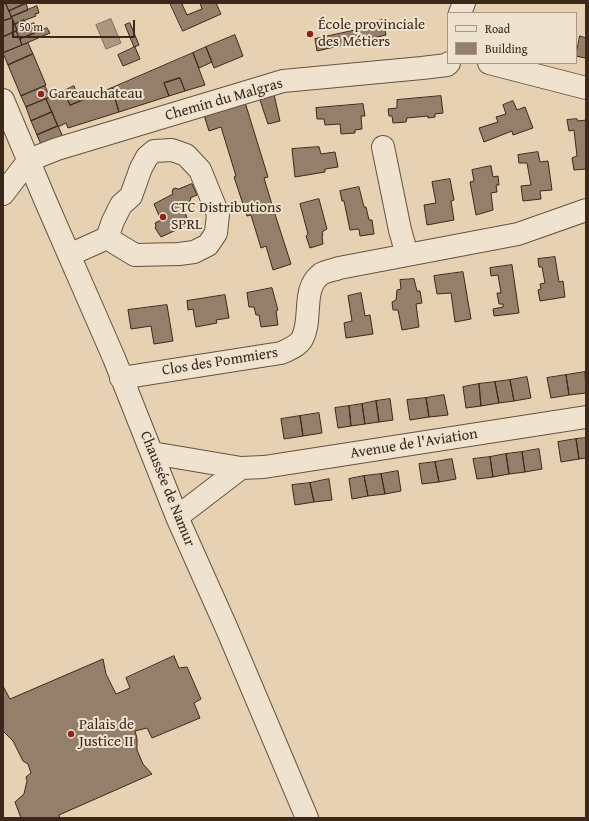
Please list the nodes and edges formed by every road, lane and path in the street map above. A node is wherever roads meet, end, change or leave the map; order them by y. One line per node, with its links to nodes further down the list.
1 (447, 64): 6 (street, Chemin du Malgras)
2 (493, 64): 3 (street)
3 (586, 88)
4 (3, 100): 6 (street, Chaussée de Namur)
5 (383, 147): 11 (street)
6 (29, 160): 7 (street); 10 (street, Chaussée de Namur)
7 (3, 194)
8 (586, 210): 11 (street, Clos des Pommiers)
9 (107, 238): 9 (street); 10 (street)
10 (69, 254): 12 (street, Chaussée de Namur)
11 (407, 255): 12 (street, Clos des Pommiers)
12 (122, 378): 14 (street, Chaussée de Namur)
13 (586, 417): 15 (street, Avenue de l'Aviation)
14 (152, 453): 15 (street, Avenue de l'Aviation); 16 (street, Chaussée de Namur)
15 (241, 468): 16 (street)
16 (178, 517): 17 (street, Chaussée de Namur)
17 (307, 818)

